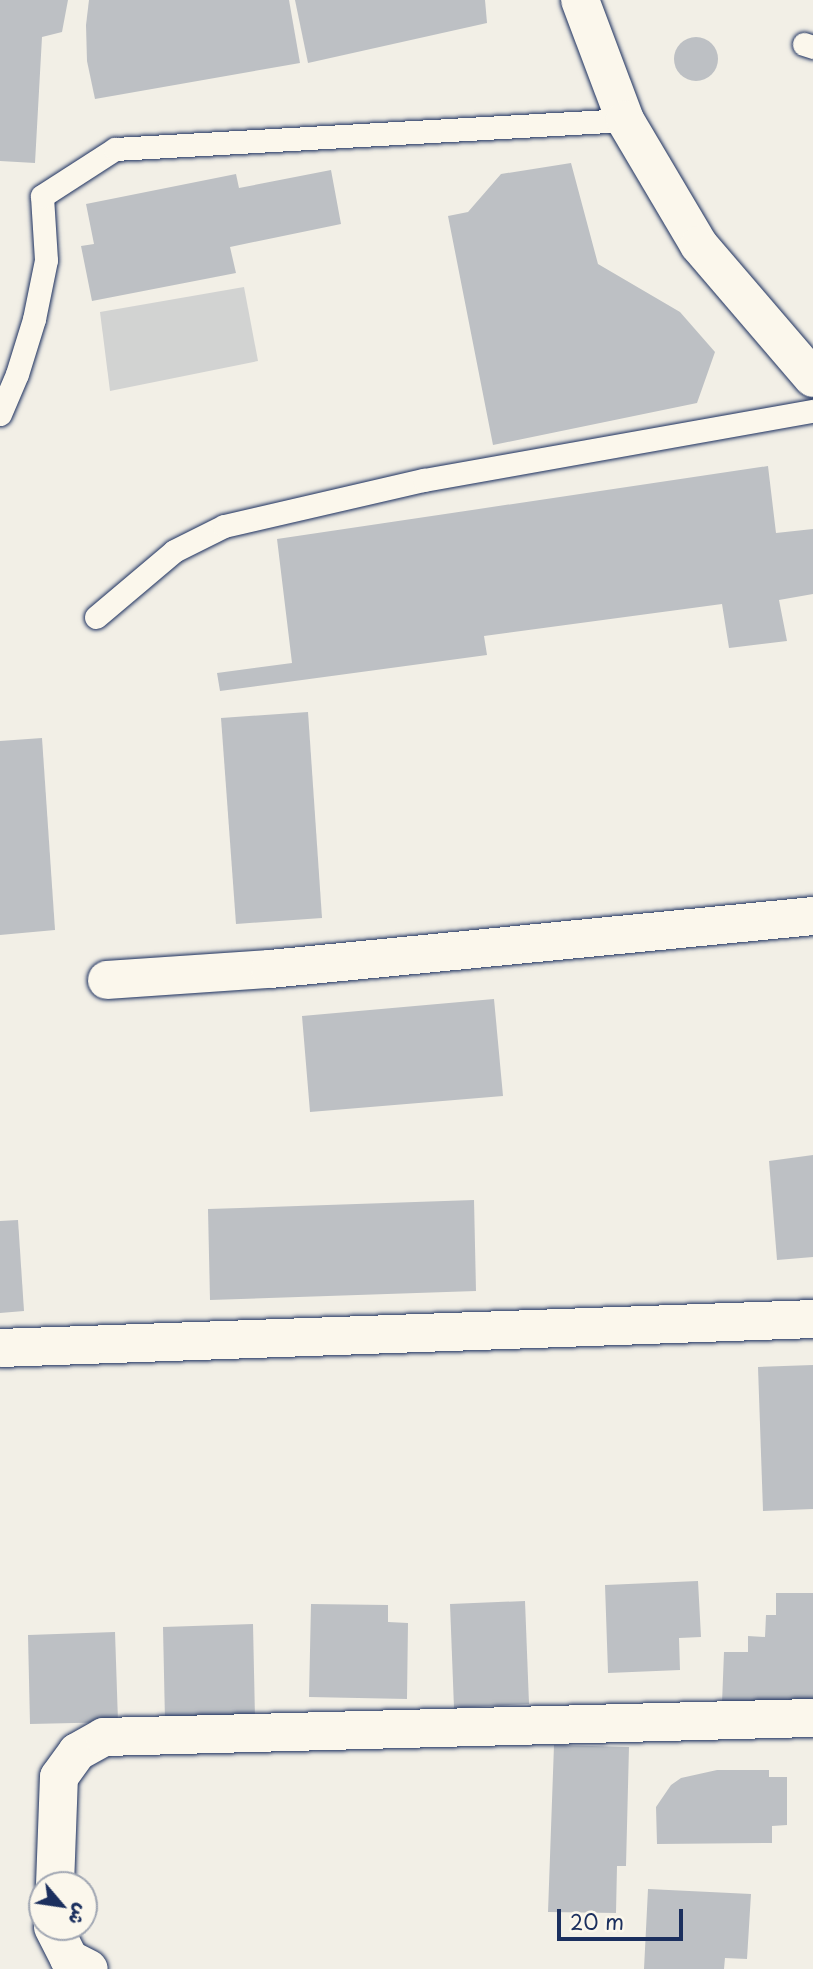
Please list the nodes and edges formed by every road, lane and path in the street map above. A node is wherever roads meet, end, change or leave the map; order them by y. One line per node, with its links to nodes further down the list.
1 (580, 0): 2 (street)
2 (625, 120): 3 (street); 5 (lane)
3 (813, 378)
4 (813, 411): 6 (lane)
5 (0, 414)
6 (96, 617)
7 (813, 916): 8 (street)
8 (107, 980)
9 (813, 1319): 10 (street)
10 (0, 1348)
11 (813, 1718): 12 (street)
12 (56, 1871)
13 (60, 1941): 14 (street)
14 (89, 1969)

